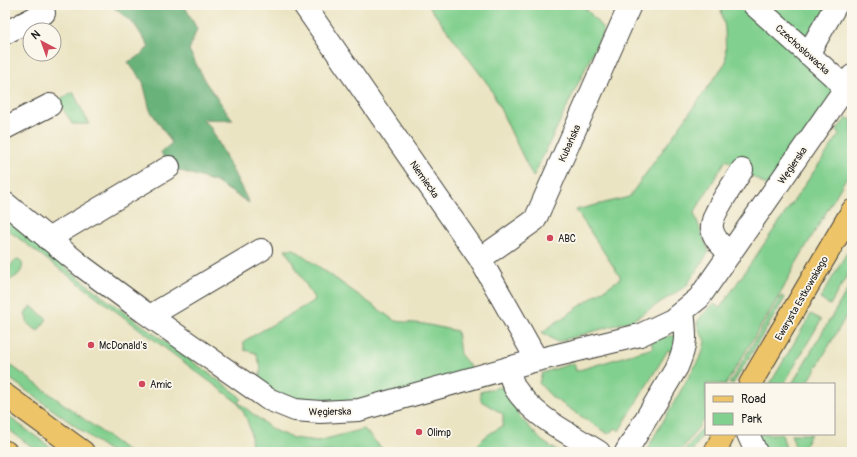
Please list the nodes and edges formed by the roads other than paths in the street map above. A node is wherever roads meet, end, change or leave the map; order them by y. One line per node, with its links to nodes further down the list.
1 (304, 5): 18 (street, Niemiecka)
2 (630, 5): 18 (street, Kubańska)
3 (836, 5): 7 (street)
4 (757, 7): 7 (street, Czechosłowacka)
5 (44, 13): 6 (street)
6 (5, 33)
7 (808, 54): 8 (street, Czechosłowacka)
8 (850, 85): 17 (street, Węgierska)
9 (50, 105): 10 (street)
10 (5, 128)
11 (169, 167): 15 (street)
12 (742, 170): 17 (street)
13 (5, 203): 15 (street, Węgierska)
14 (852, 211): 23 (main road, Ewarysta Estkowskiego)
15 (48, 239): 20 (street, Węgierska)
16 (260, 250): 20 (street)
17 (730, 254): 19 (street, Węgierska)
18 (480, 259): 21 (street, Niemiecka)
19 (683, 311): 21 (street, Węgierska); 29 (street)
20 (150, 316): 22 (street, Węgierska)
21 (537, 360): 22 (street, Węgierska)
22 (507, 368): 28 (street)
23 (751, 383)
24 (5, 395): 27 (main road)
25 (724, 435): 30 (main road)
26 (748, 435): 31 (street)
27 (83, 452)
28 (600, 452)
29 (626, 452)
30 (715, 452)
31 (756, 452)

